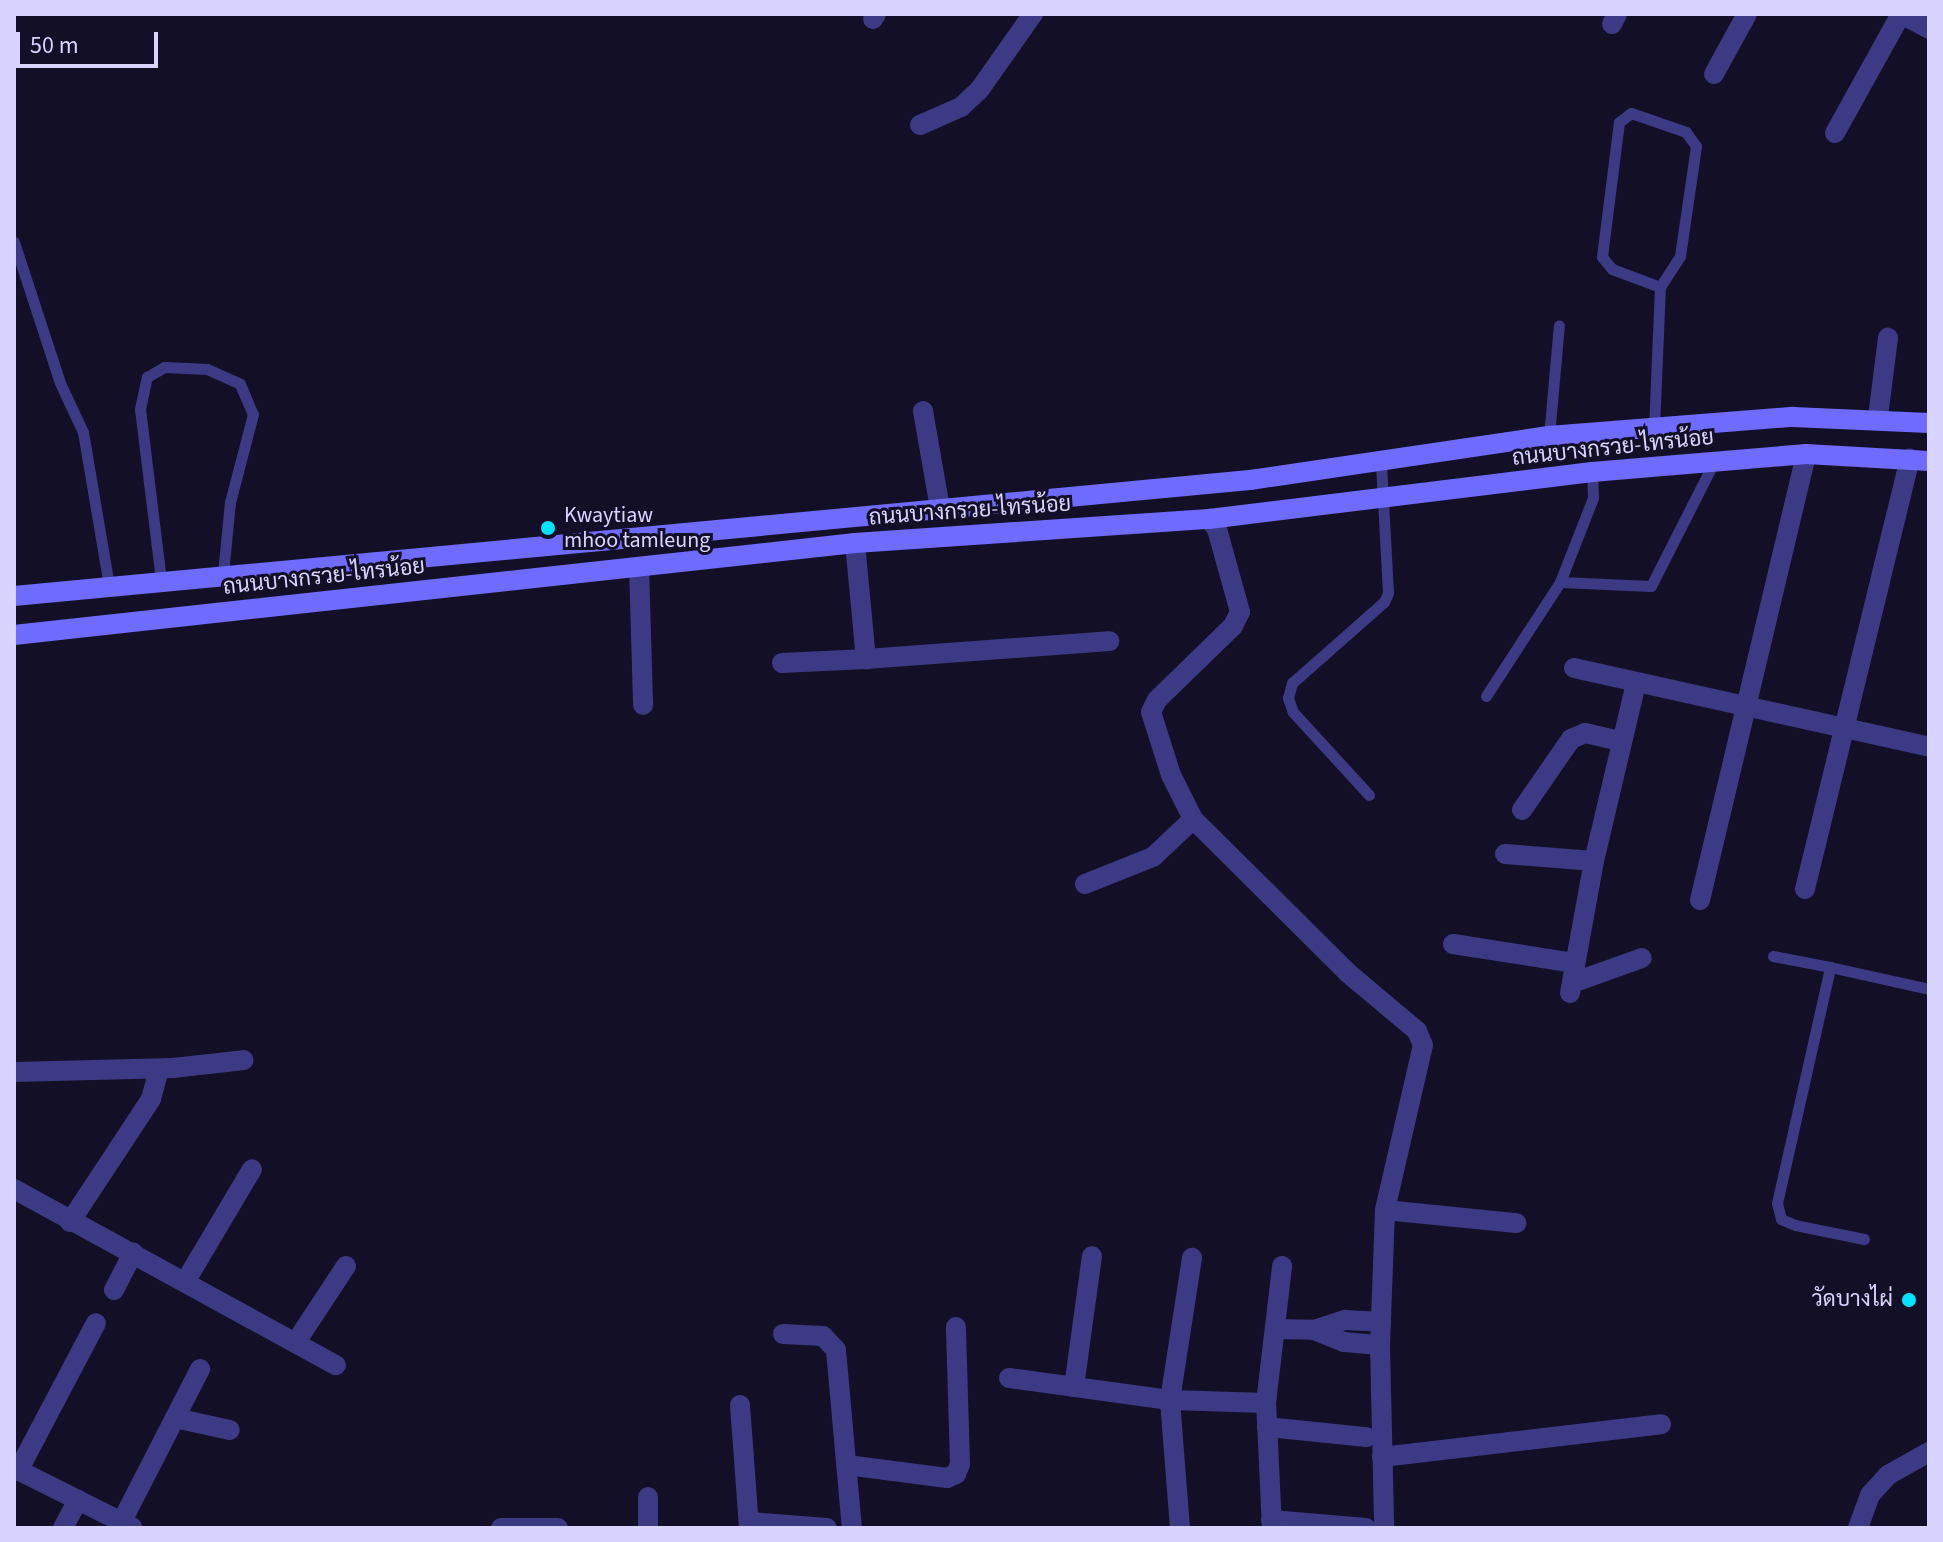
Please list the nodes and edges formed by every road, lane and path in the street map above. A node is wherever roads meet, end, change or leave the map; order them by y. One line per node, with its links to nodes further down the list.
1 (1033, 14): 6 (street)
2 (1747, 14): 5 (street)
3 (1901, 14): 4 (street); 7 (street)
4 (1929, 29)
5 (1714, 74)
6 (920, 125)
7 (1835, 133)
8 (14, 242): 30 (lane)
9 (1660, 287): 9 (lane); 15 (lane)
10 (1559, 325): 16 (lane)
11 (1888, 338): 13 (street)
12 (923, 411): 23 (street)
13 (1878, 417): 14 (main road, ถนนบางกรวย-ไทรน้อย); 15 (main road, ถนนบางกรวย-ไทรน้อย)
14 (1929, 423)
15 (1654, 429): 16 (main road, ถนนบางกรวย-ไทรน้อย)
16 (1549, 436): 20 (main road, ถนนบางกรวย-ไทรน้อย)
17 (1806, 454): 18 (main road, ถนนบางกรวย-ไทรน้อย); 19 (main road, ถนนบางกรวย-ไทรน้อย); 40 (street)
18 (1920, 460): 41 (street)
19 (1714, 462): 21 (main road, ถนนบางกรวย-ไทรน้อย); 29 (lane)
20 (1381, 463): 22 (lane); 23 (main road, ถนนบางกรวย-ไทรน้อย)
21 (1592, 472): 22 (main road, ถนนบางกรวย-ไทรน้อย); 29 (lane)
22 (1384, 501): 24 (main road, ถนนบางกรวย-ไทรน้อย); 44 (lane)
23 (940, 508): 27 (main road, ถนนบางกรวย-ไทรน้อย)
24 (1209, 519): 25 (main road, ถนนบางกรวย-ไทรน้อย); 46 (street)
25 (855, 543): 26 (main road, ถนนบางกรวย-ไทรน้อย); 34 (street)
26 (639, 567): 32 (main road, ถนนบางกรวย-ไทรน้อย); 39 (street)
27 (223, 573): 28 (main road, ถนนบางกรวย-ไทรน้อย); 28 (lane)
28 (161, 580): 30 (main road, ถนนบางกรวย-ไทรน้อย)
29 (1560, 582): 38 (lane)
30 (109, 586): 31 (main road, ถนนบางกรวย-ไทรน้อย)
31 (14, 596)
32 (14, 635)
33 (1109, 641): 34 (street)
34 (866, 659): 35 (street)
35 (782, 663)
36 (1574, 668): 37 (street)
37 (1636, 683): 40 (street); 42 (street)
38 (1486, 696)
39 (643, 705)
40 (1745, 705): 41 (street); 51 (street)
41 (1847, 728): 43 (street); 50 (street)
42 (1620, 741): 45 (street); 48 (street)
43 (1929, 747)
44 (1369, 795)
45 (1522, 810)
46 (1193, 819): 49 (street); 63 (street)
47 (1505, 854): 48 (street)
48 (1594, 861): 56 (street)
49 (1085, 884)
50 (1805, 889)
51 (1700, 900)
52 (1453, 944): 56 (street)
53 (1773, 956): 55 (lane)
54 (1642, 958): 56 (street)
55 (1830, 967): 57 (lane); 66 (lane)
56 (1572, 980)
57 (1929, 989)
58 (244, 1060): 59 (street)
59 (159, 1069): 60 (street); 64 (street)
60 (14, 1072)
61 (252, 1169): 72 (street)
62 (14, 1189): 64 (street)
63 (1385, 1210): 65 (street); 74 (street)
64 (70, 1222): 67 (street)
65 (1516, 1223)
66 (1864, 1239)
67 (133, 1253): 72 (street); 73 (street)
68 (1092, 1256): 85 (street)
69 (1192, 1258): 86 (street)
70 (346, 1266): 80 (street)
71 (1282, 1266): 77 (street)
72 (185, 1282): 80 (street)
73 (114, 1290)
74 (1381, 1322): 78 (street); 81 (street)
75 (96, 1323): 97 (street)
76 (956, 1327): 96 (street)
77 (1275, 1329): 78 (street); 87 (street)
78 (1314, 1330): 81 (street)
79 (783, 1334): 96 (street)
80 (296, 1342): 82 (street)
81 (1380, 1345): 95 (street)
82 (336, 1365)
83 (200, 1369): 89 (street)
84 (1009, 1378): 85 (street)
85 (1074, 1387): 86 (street)
86 (1170, 1400): 87 (street); 109 (street)
87 (1266, 1403): 91 (street)
88 (740, 1405): 102 (street)
89 (175, 1418): 92 (street); 101 (street)
90 (1661, 1424): 95 (street)
91 (1267, 1427): 93 (street); 100 (street)
92 (230, 1430)
93 (1366, 1437)
94 (1929, 1452): 112 (street)
95 (1382, 1457): 111 (street)
96 (847, 1465): 108 (street)
97 (16, 1470): 99 (street)
98 (648, 1497): 106 (street)
99 (78, 1500): 101 (street); 103 (street)
100 (1272, 1524): 110 (street)
101 (128, 1525)
102 (749, 1525): 107 (street)
103 (63, 1528)
104 (501, 1528): 105 (street)
105 (558, 1528)
106 (648, 1528)
107 (827, 1528)
108 (852, 1528)
109 (1180, 1528)
110 (1366, 1528)
111 (1384, 1528)
112 (1858, 1528)

